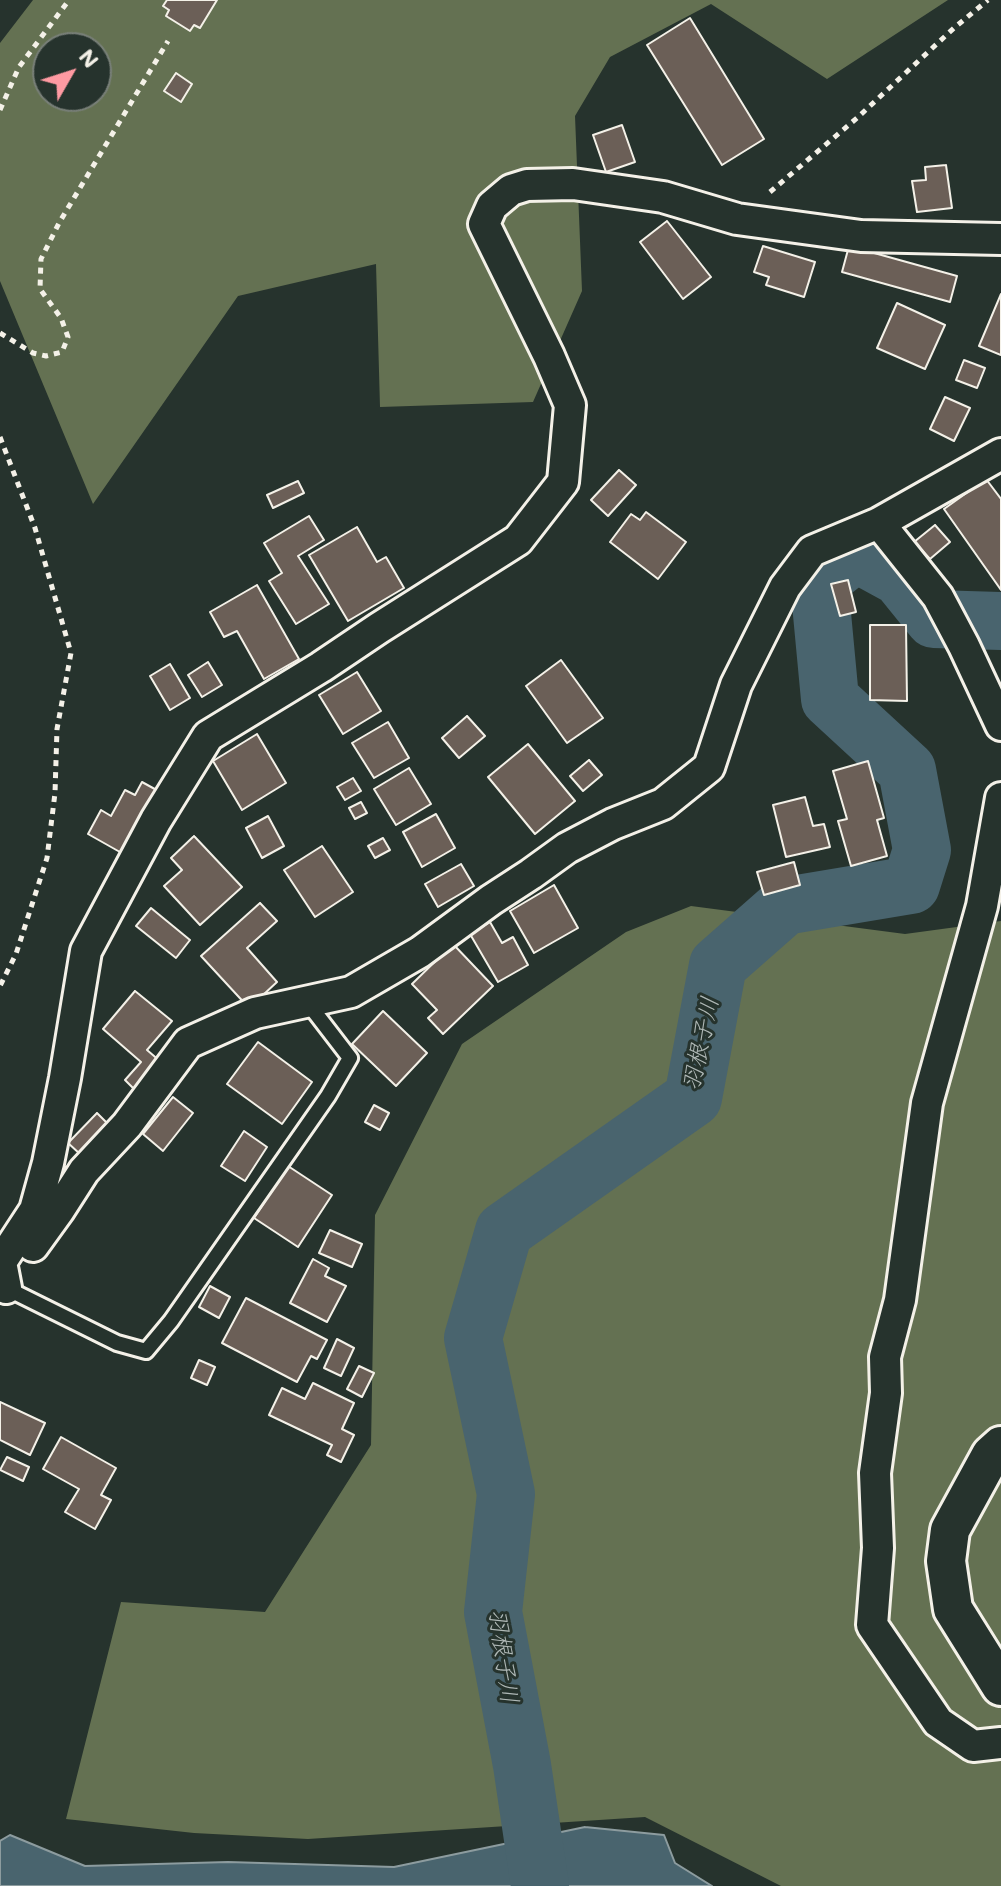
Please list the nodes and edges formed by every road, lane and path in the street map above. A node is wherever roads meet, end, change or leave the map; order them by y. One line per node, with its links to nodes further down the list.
1 (69, 0): 4 (path)
2 (988, 0): 5 (path)
3 (168, 41): 7 (path)
4 (0, 110)
5 (737, 219): 6 (street); 15 (street)
6 (1001, 239)
7 (0, 333)
8 (0, 437): 13 (path)
9 (1001, 454): 10 (street)
10 (879, 523): 11 (street); 14 (street)
11 (1001, 725)
12 (1001, 798): 18 (street)
13 (0, 986)
14 (307, 1001): 15 (street); 15 (lane)
15 (3, 1296)
16 (1001, 1446): 17 (street)
17 (1001, 1686)
18 (1001, 1743)

